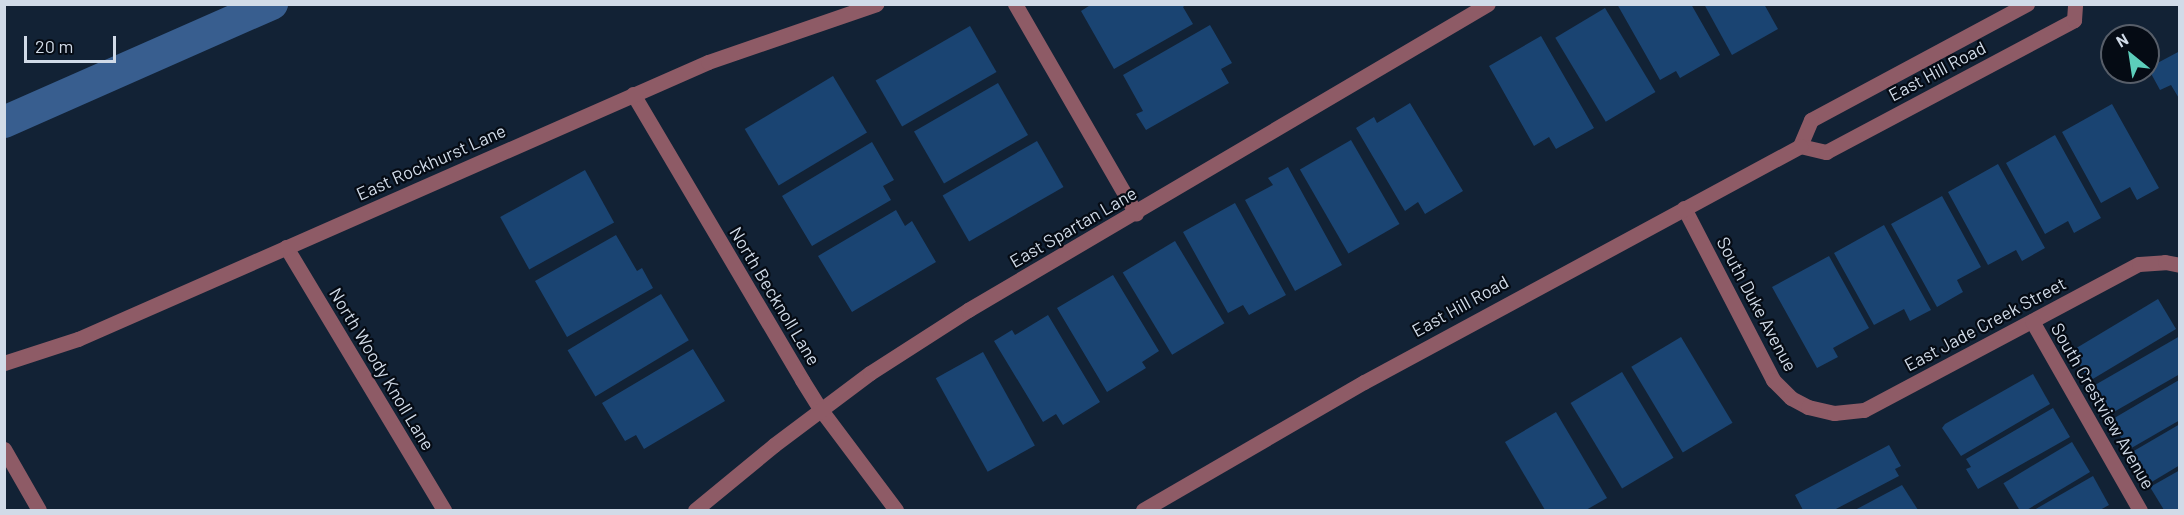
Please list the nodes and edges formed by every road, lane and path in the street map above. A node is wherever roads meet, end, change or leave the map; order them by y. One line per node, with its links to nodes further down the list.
1 (876, 4): 6 (street, East Rockhurst Lane)
2 (1015, 4): 9 (street)
3 (1488, 4): 9 (street, East Spartan Lane)
4 (2027, 4): 7 (street, East Hill Road)
5 (2075, 4): 7 (street, East Hill Road)
6 (633, 94): 10 (street, East Rockhurst Lane); 15 (street, North Becknoll Lane)
7 (1800, 146): 8 (street, East Hill Road)
8 (1684, 208): 14 (street, South Duke Avenue); 21 (street, East Hill Road)
9 (1136, 214): 15 (street, East Spartan Lane)
10 (286, 248): 13 (street, East Rockhurst Lane); 18 (street, North Woody Knoll Lane)
11 (2180, 265): 12 (street, East Jade Creek Street)
12 (2032, 321): 14 (street, East Jade Creek Street); 22 (street, South Crestview Avenue)
13 (4, 363)
14 (1808, 407)
15 (821, 410): 19 (street, East Spartan Lane); 20 (street, North Becknoll Lane)
16 (4, 449): 17 (street)
17 (39, 510)
18 (444, 510)
19 (695, 510)
20 (896, 510)
21 (1143, 510)
22 (2140, 510)

